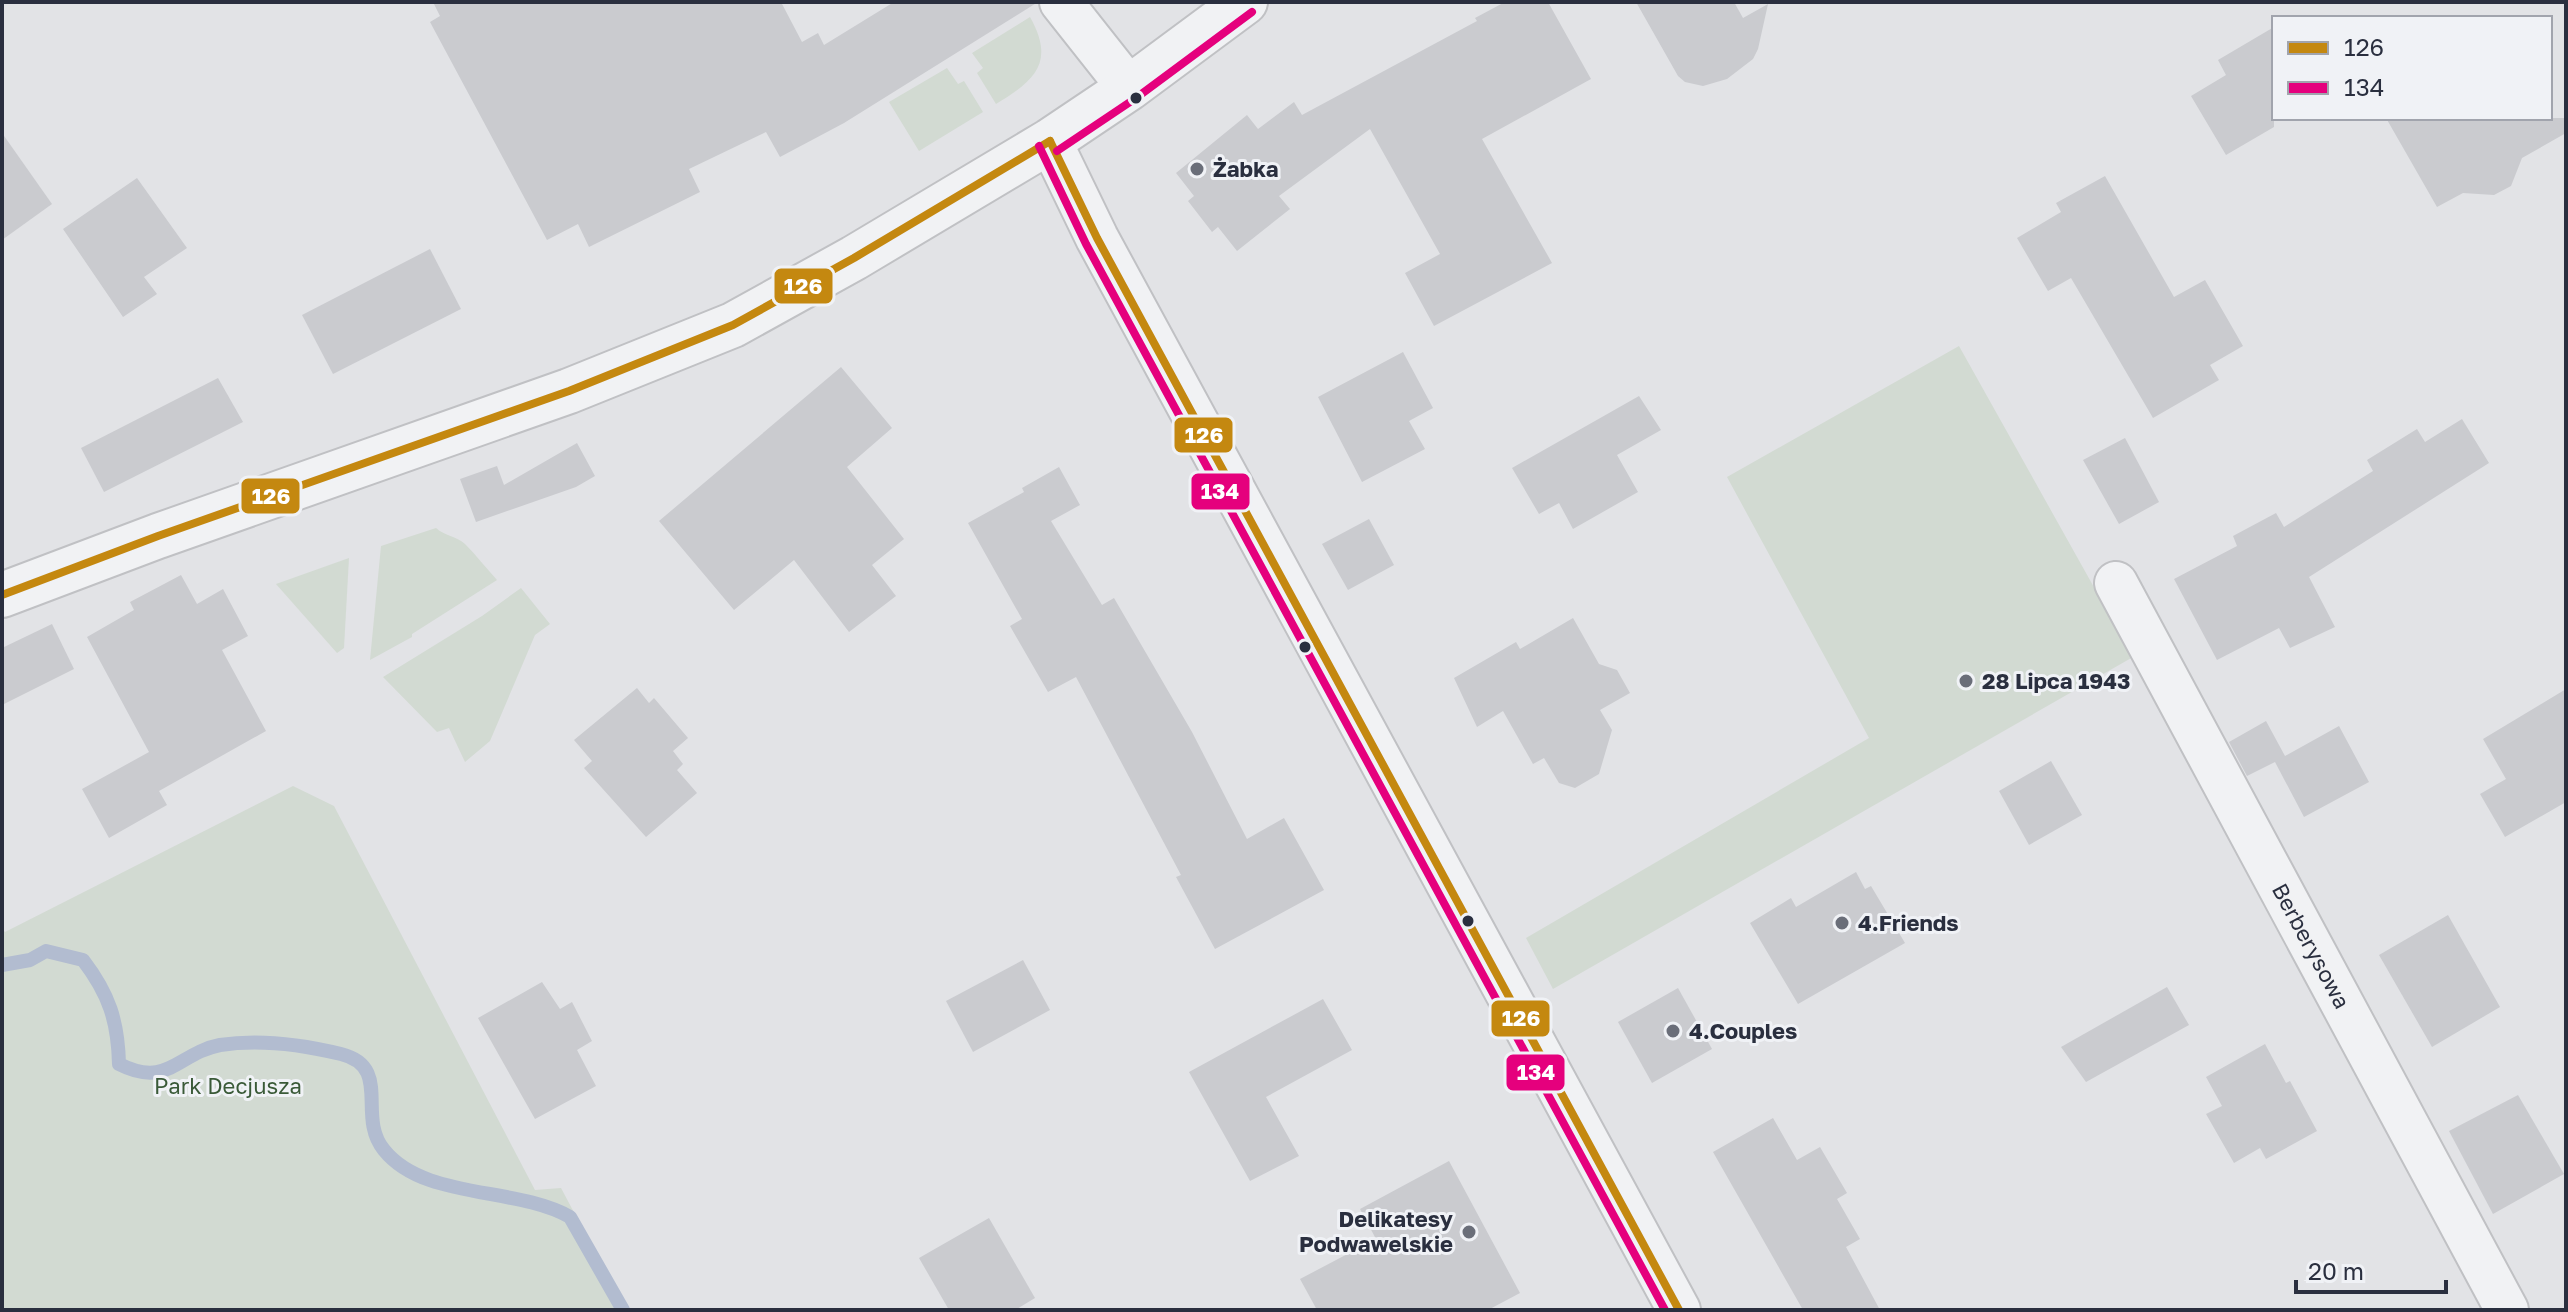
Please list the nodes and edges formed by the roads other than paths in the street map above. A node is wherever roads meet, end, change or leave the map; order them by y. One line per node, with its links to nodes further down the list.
1 (1061, 2): 3 (street)
2 (1245, 2): 3 (street)
3 (1129, 88): 4 (street)
4 (1050, 141): 6 (street); 7 (street)
5 (2116, 583): 8 (street, Berberysowa)
6 (2, 595)
7 (1679, 1310)
8 (2507, 1310)

